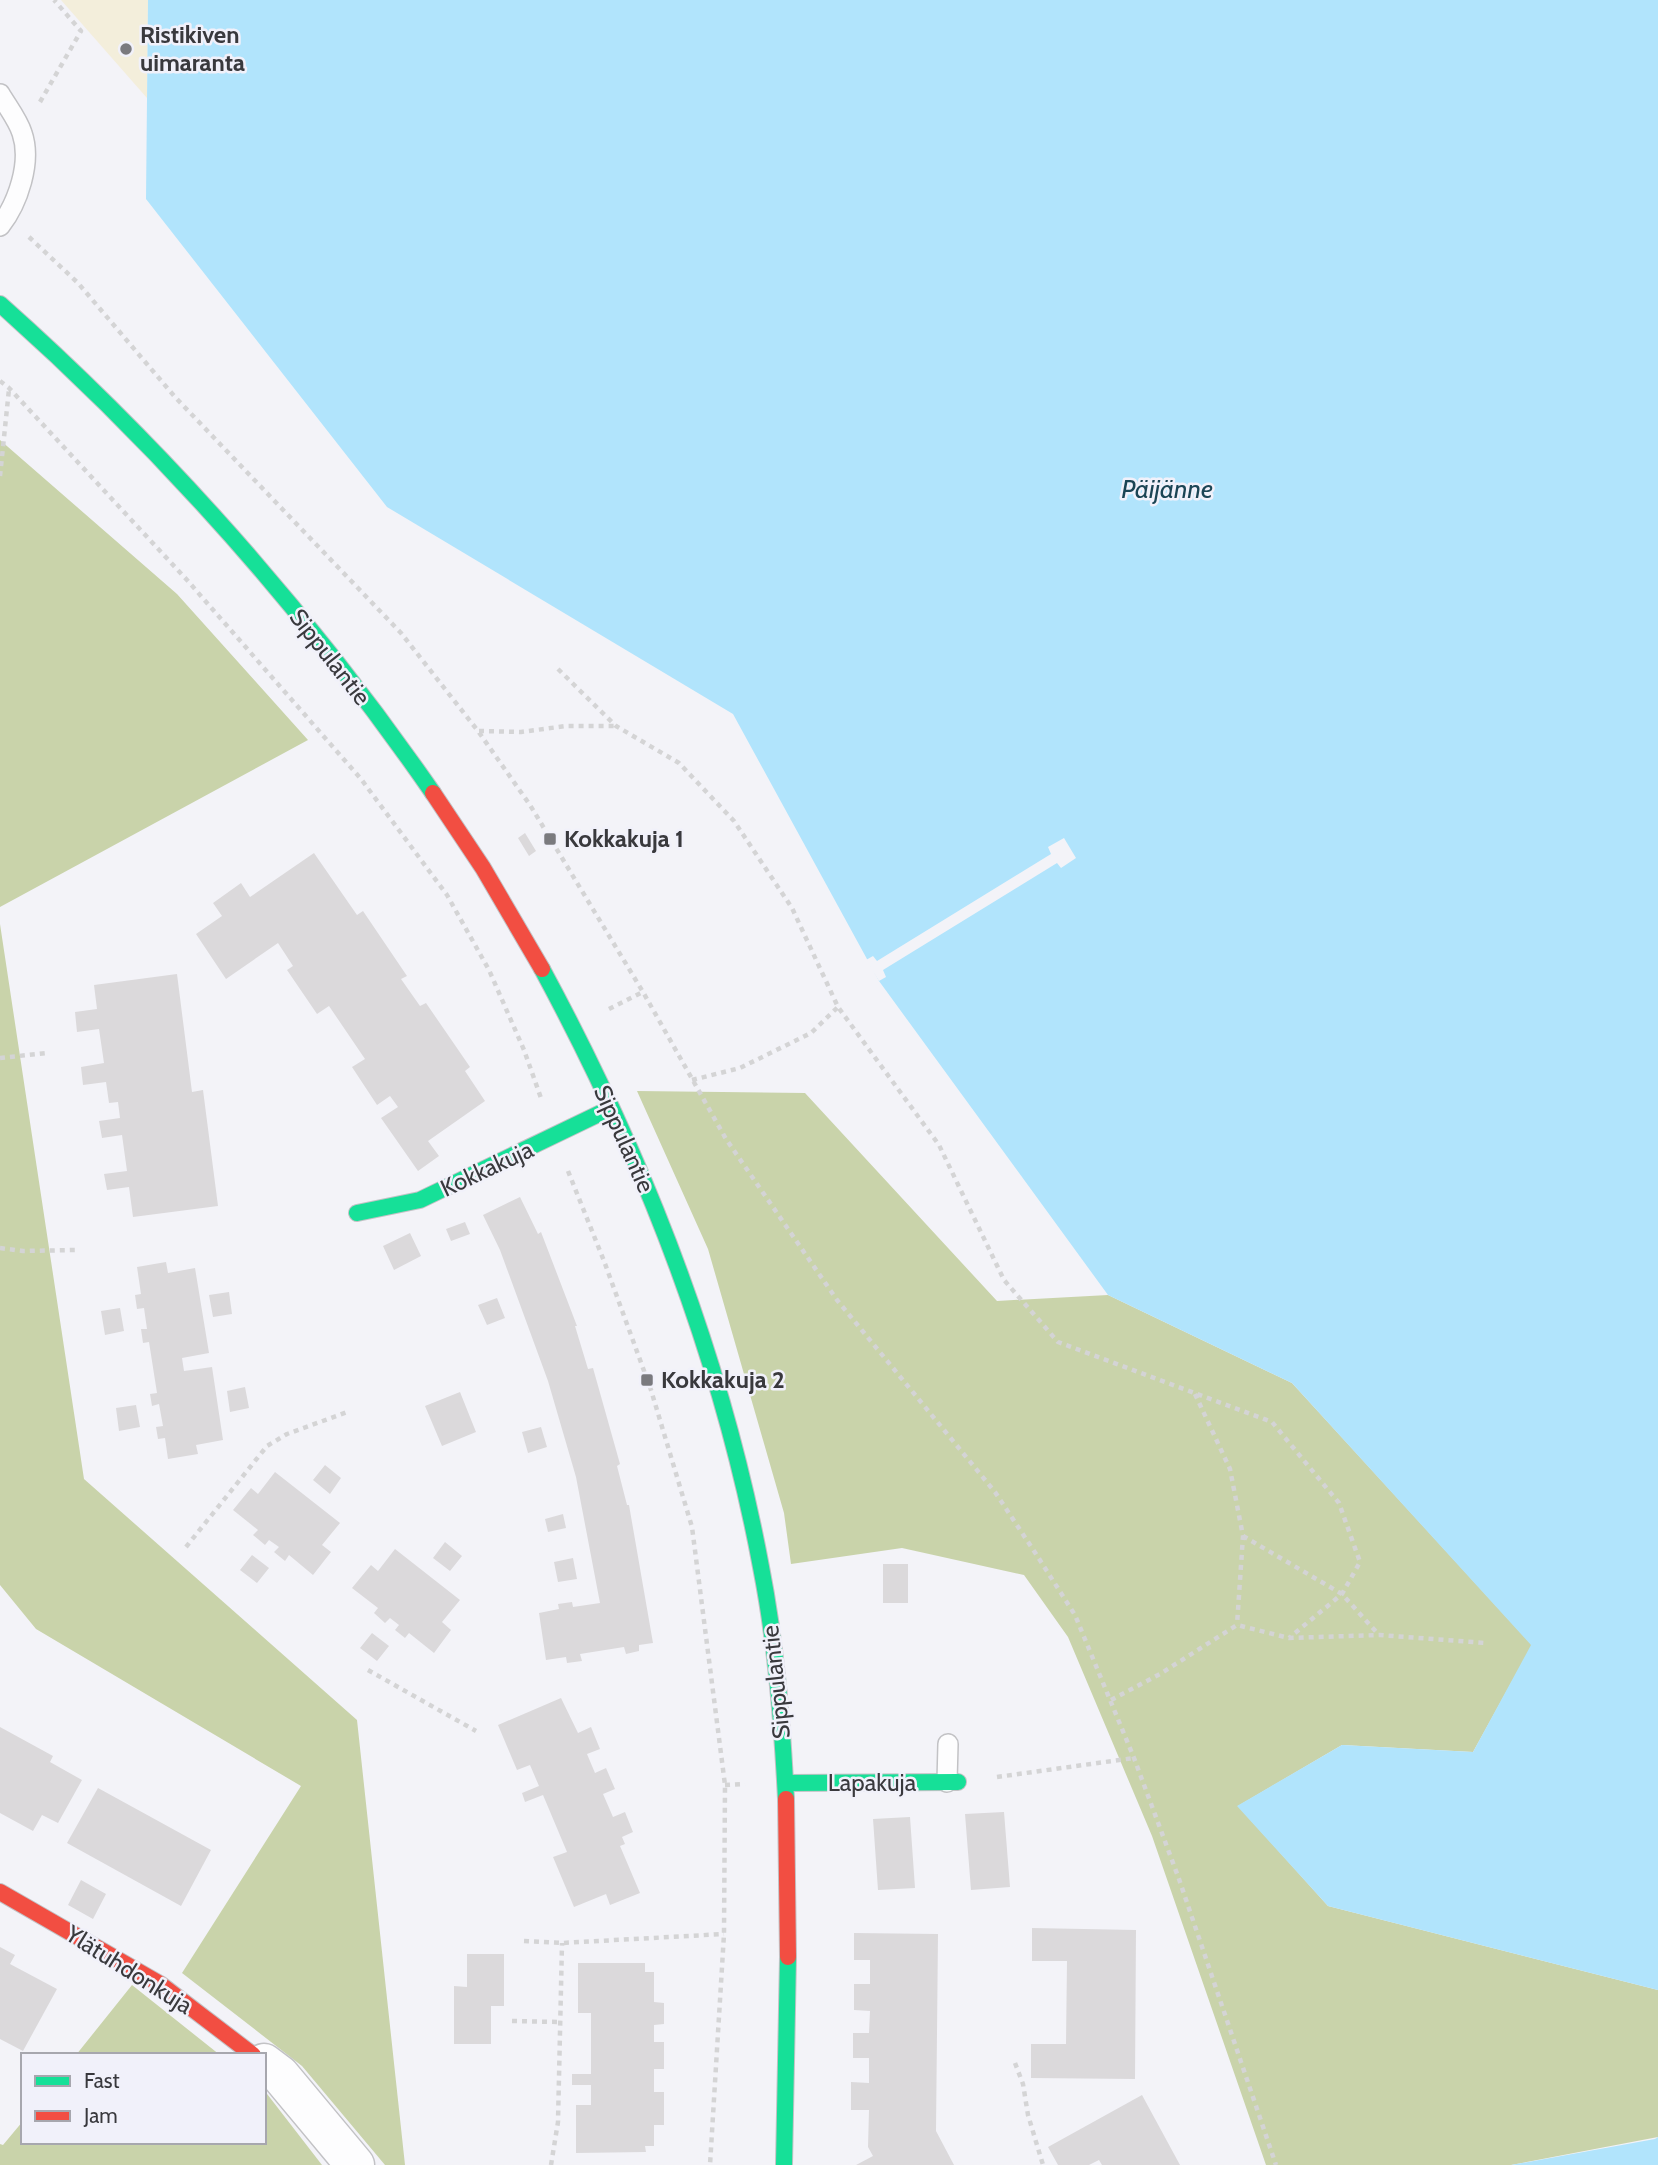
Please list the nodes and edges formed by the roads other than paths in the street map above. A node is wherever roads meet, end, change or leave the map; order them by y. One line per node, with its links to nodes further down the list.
1 (0, 94): 2 (lane)
2 (4, 221)
3 (0, 304): 4 (street, Sippulantie)
4 (611, 1108): 5 (street, Kokkakuja); 8 (street, Sippulantie)
5 (357, 1213)
6 (948, 1744): 7 (lane)
7 (953, 1782): 8 (street, Lapakuja)
8 (786, 1783): 13 (street, Sippulantie)
9 (0, 1892): 10 (street, Ylätuhdonkuja)
10 (251, 2053)
11 (266, 2064): 12 (street)
12 (355, 2165)
13 (784, 2165)

